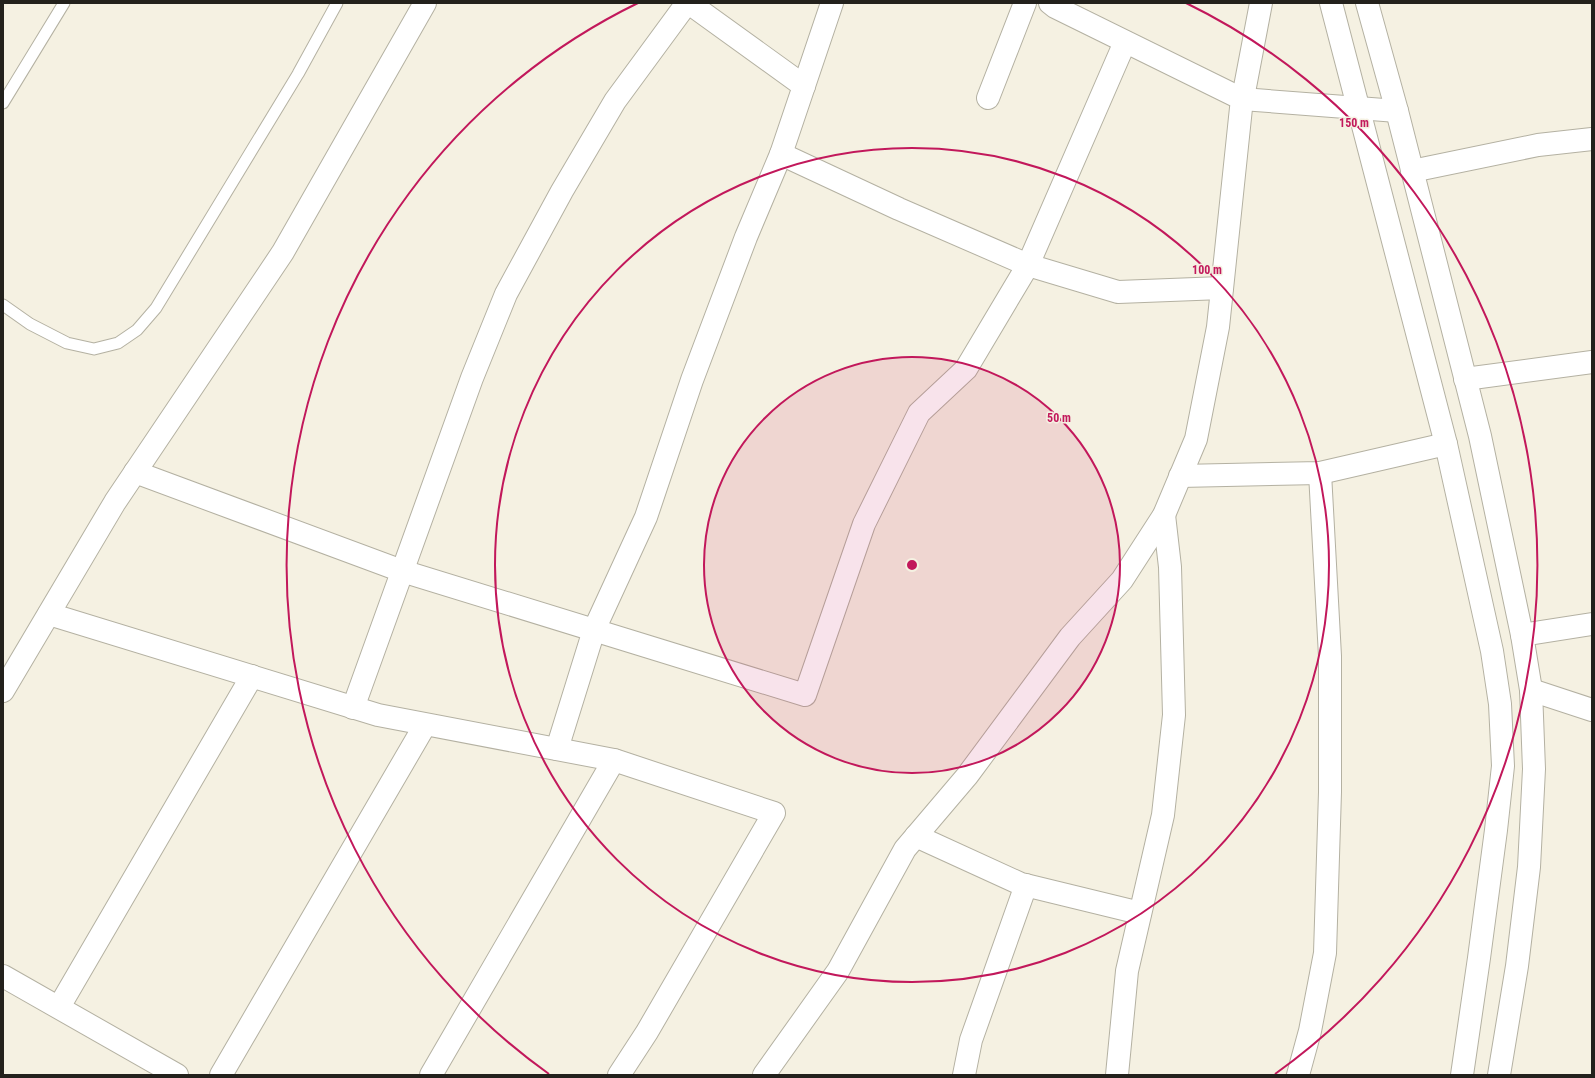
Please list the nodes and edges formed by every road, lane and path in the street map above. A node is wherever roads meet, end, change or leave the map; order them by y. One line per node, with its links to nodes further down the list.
1 (64, 3): 15 (lane)
2 (337, 3): 23 (lane)
3 (425, 3): 27 (street)
4 (688, 3): 12 (street); 31 (street)
5 (832, 3): 12 (street)
6 (1025, 3): 13 (street)
7 (1050, 3): 11 (street)
8 (1261, 3): 14 (street)
9 (1331, 3): 16 (street)
10 (1367, 3): 17 (street)
11 (1125, 42): 14 (street); 21 (street)
12 (804, 86): 19 (street)
13 (988, 98)
14 (1242, 99): 16 (street); 22 (street)
15 (3, 103)
16 (1358, 108): 17 (street); 26 (street)
17 (1397, 111): 20 (street)
18 (1592, 139): 20 (street)
19 (781, 154): 21 (street); 34 (street)
20 (1412, 171): 25 (street)
21 (1028, 265): 22 (street); 34 (street)
22 (1222, 288): 29 (street)
23 (3, 305)
24 (1592, 362): 25 (street)
25 (1465, 379): 35 (street)
26 (1446, 444): 28 (street); 57 (street)
27 (135, 472): 31 (street); 32 (street)
28 (1320, 474): 29 (street); 56 (street)
29 (1180, 476): 30 (street)
30 (1164, 515): 44 (street); 46 (street)
31 (402, 571): 34 (street); 39 (street)
32 (49, 614): 36 (street); 38 (street)
33 (1592, 624): 35 (street)
34 (594, 630): 42 (street)
35 (1522, 635): 37 (street)
36 (252, 676): 39 (street); 48 (street)
37 (1531, 690): 40 (street); 58 (street)
38 (3, 692)
39 (353, 708): 41 (street)
40 (1592, 710)
41 (425, 724): 42 (street); 50 (street)
42 (557, 749): 43 (street)
43 (614, 760): 51 (street); 52 (street)
44 (916, 836): 45 (street); 53 (street)
45 (1026, 885): 46 (street); 54 (street)
46 (1140, 913): 55 (street)
47 (3, 976): 48 (street)
48 (59, 1007): 49 (street)
49 (177, 1075)
50 (221, 1075)
51 (431, 1075)
52 (619, 1075)
53 (764, 1075)
54 (964, 1075)
55 (1117, 1075)
56 (1298, 1075)
57 (1462, 1075)
58 (1498, 1075)

